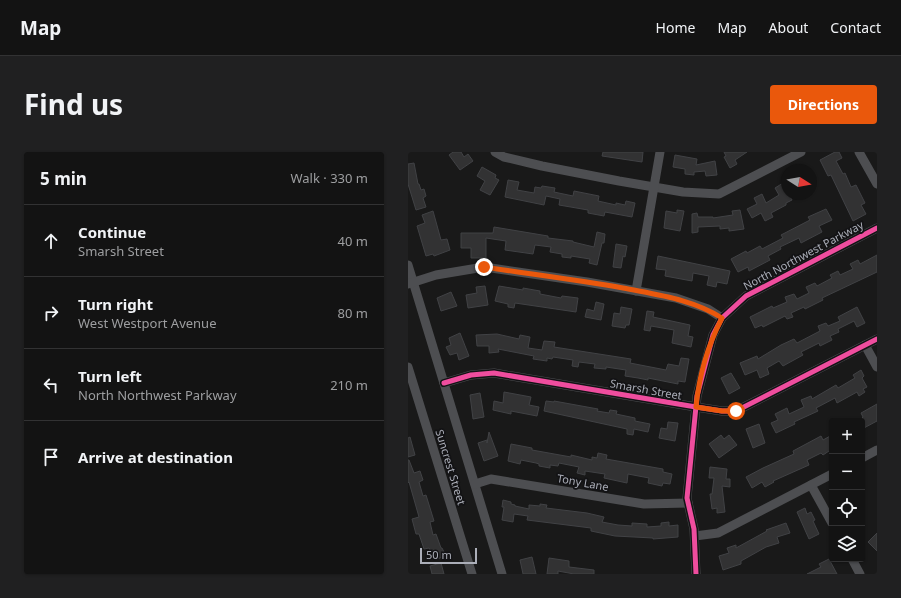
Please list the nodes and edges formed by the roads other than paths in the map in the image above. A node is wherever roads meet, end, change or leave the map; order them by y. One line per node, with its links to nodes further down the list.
1 (495, 152): 6 (street)
2 (660, 152): 6 (street)
3 (801, 152): 6 (street)
4 (859, 152): 5 (street)
5 (877, 184)
6 (654, 187): 10 (street)
7 (877, 228): 11 (street, North Northwest Parkway)
8 (408, 264): 9 (street)
9 (411, 283): 10 (street); 16 (street)
10 (636, 291): 11 (street)
11 (722, 318): 17 (street)
12 (877, 339): 13 (street, Smarsh Street)
13 (865, 345): 14 (street); 17 (street, Smarsh Street)
14 (877, 366)
15 (408, 367): 27 (street, Suncrest Street)
16 (444, 383): 17 (street, Smarsh Street); 21 (street)
17 (696, 407): 23 (street)
18 (877, 450): 19 (street)
19 (865, 456)
20 (829, 476): 22 (street)
21 (475, 484): 23 (street, Tony Lane); 28 (street)
22 (812, 485): 24 (street); 25 (street)
23 (688, 503): 25 (street)
24 (829, 516)
25 (695, 536): 29 (street)
26 (854, 562): 30 (street)
27 (472, 574)
28 (502, 574)
29 (696, 574)
30 (860, 574)

